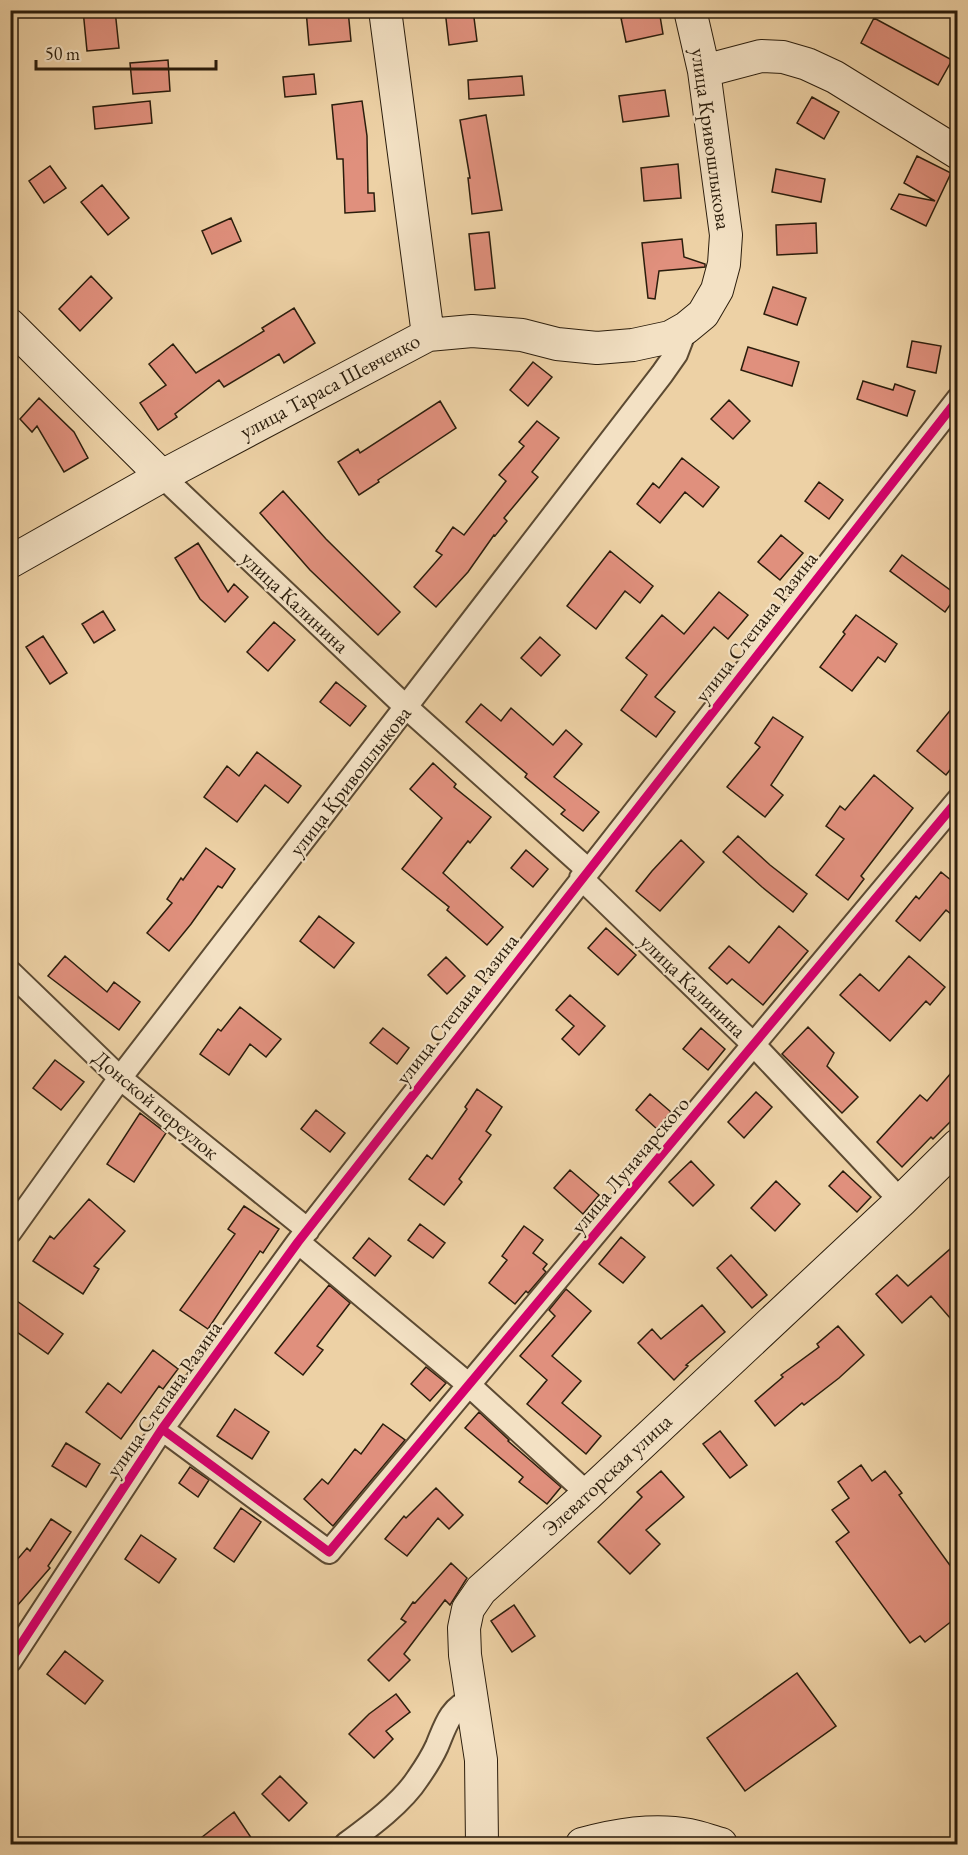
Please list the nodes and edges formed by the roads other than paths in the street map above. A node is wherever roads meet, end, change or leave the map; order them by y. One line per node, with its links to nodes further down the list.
1 (386, 10): 7 (street, улица Тараса Шевченко)
2 (690, 10): 3 (street, улица Кривошлыкова)
3 (704, 71): 4 (street); 6 (street, улица Кривошлыкова)
4 (957, 153)
5 (10, 325): 9 (street, улица Калинина)
6 (686, 328): 7 (street, улица Кривошлыкова); 11 (street, улица Кривошлыкова)
7 (428, 335): 9 (street, улица Тараса Шевченко)
8 (957, 399): 13 (street, улица Степана Разина)
9 (162, 476): 10 (street, улица Тараса Шевченко); 11 (street, улица Калинина)
10 (10, 562)
11 (406, 707): 13 (street, улица Калинина); 16 (street, улица Кривошлыкова)
12 (957, 800): 15 (street, улица Луначарского)
13 (585, 874): 15 (street, улица Калинина); 20 (street, улица Степана Разина)
14 (10, 972): 16 (street, Донской переулок)
15 (754, 1045): 18 (street, улица Калинина); 21 (street, улица Луначарского)
16 (120, 1078): 19 (street, улица Кривошлыкова); 20 (street, Донской переулок)
17 (957, 1145): 18 (street, Элеваторская улица)
18 (901, 1201): 23 (street, Элеваторская улица)
19 (10, 1232)
20 (303, 1236): 21 (street, Донской переулок); 22 (street, улица Степана Разина)
21 (469, 1385): 22 (street, улица Луначарского); 23 (street, Донской переулок)
22 (162, 1430): 24 (street, улица Степана Разина)
23 (588, 1494): 25 (street, Элеваторская улица)
24 (10, 1661)
25 (472, 1700): 26 (street); 27 (street, Элеваторская улица)
26 (346, 1845)
27 (482, 1845)
28 (582, 1845): 29 (street)
29 (721, 1845)

